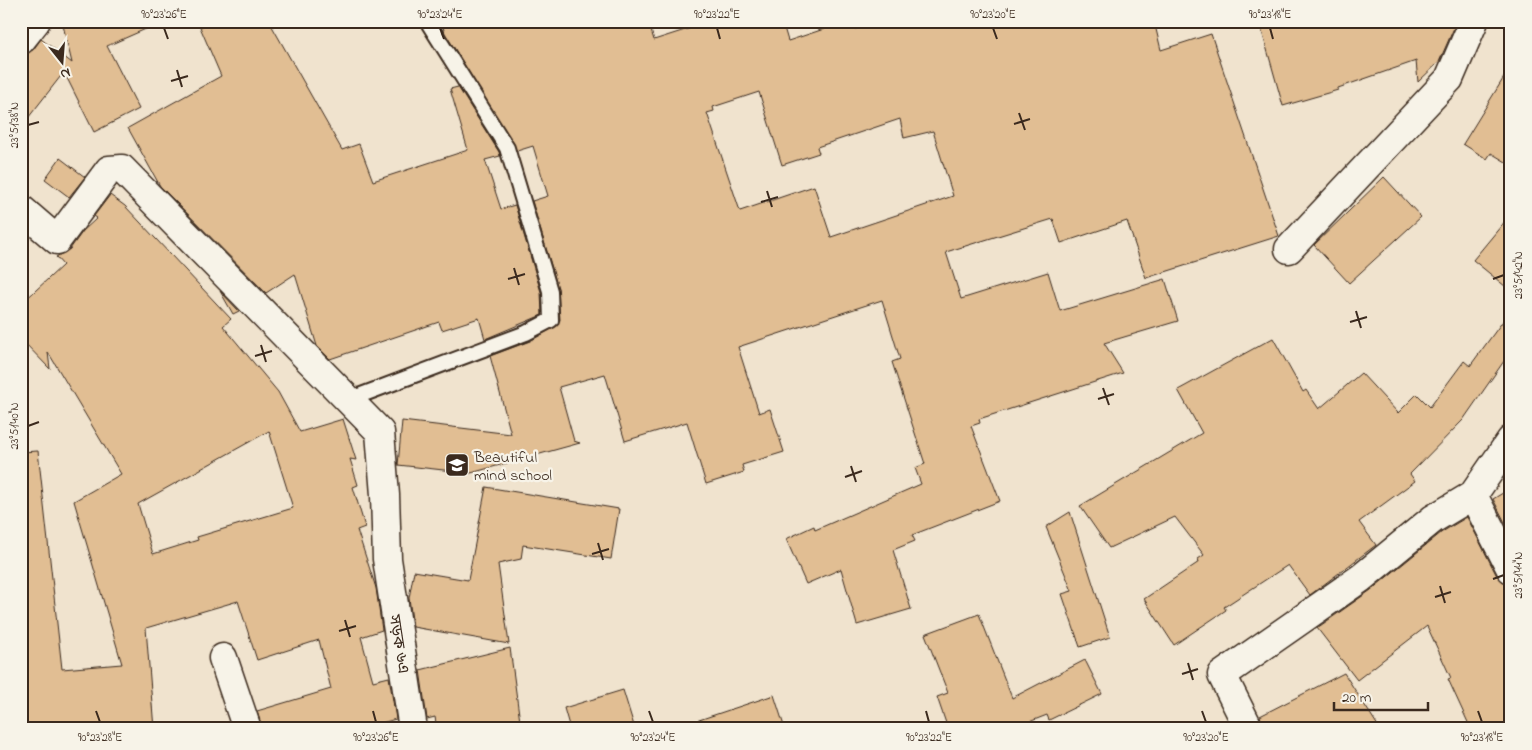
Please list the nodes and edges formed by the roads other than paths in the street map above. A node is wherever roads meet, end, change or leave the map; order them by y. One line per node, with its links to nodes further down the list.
1 (36, 21): 4 (street)
2 (427, 21): 7 (lane)
3 (1474, 21): 6 (street)
4 (21, 40)
5 (21, 209): 7 (street, সড়ক ৬এ)
6 (1289, 249)
7 (348, 400): 13 (street, সড়ক ৬এ)
8 (1511, 440): 9 (street)
9 (1473, 495): 10 (street); 14 (street)
10 (1511, 569)
11 (224, 658): 12 (street)
12 (247, 729)
13 (413, 729)
14 (1249, 729)

